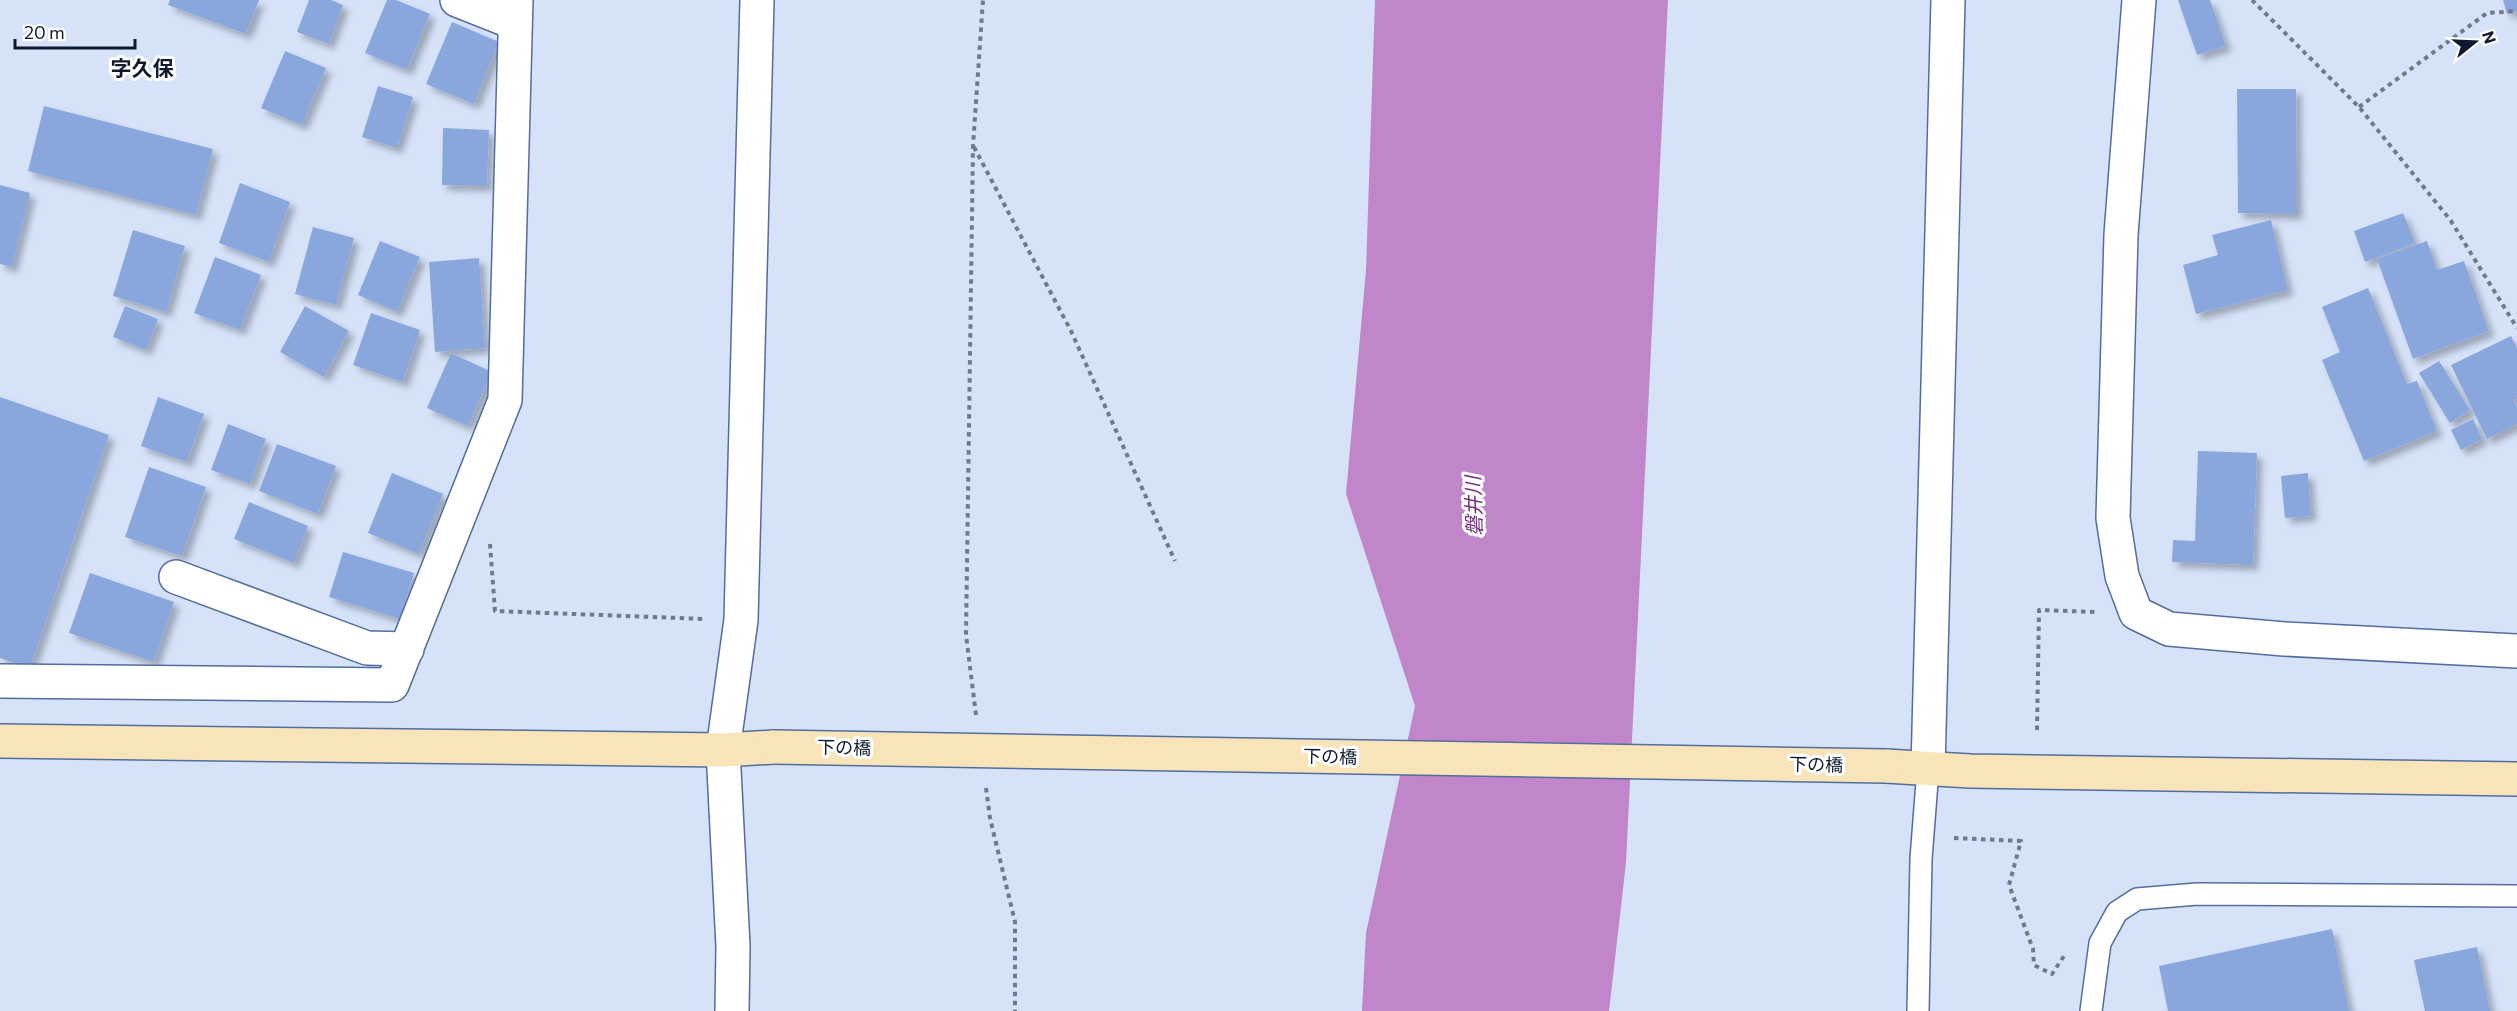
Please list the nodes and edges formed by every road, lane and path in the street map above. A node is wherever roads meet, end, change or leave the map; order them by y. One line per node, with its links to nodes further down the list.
1 (457, 0): 8 (street)
2 (757, 0): 16 (street)
3 (983, 0): 10 (path)
4 (1948, 0): 24 (street)
5 (2139, 0): 15 (street)
6 (2252, 0): 9 (path)
7 (2517, 11): 9 (path)
8 (515, 12): 17 (street)
9 (2359, 107): 11 (path)
10 (973, 146): 13 (path); 20 (path)
11 (2517, 328)
12 (489, 541): 16 (path)
13 (1175, 561)
14 (176, 577): 17 (street)
15 (2136, 613): 18 (street); 21 (path)
16 (741, 620): 23 (street)
17 (407, 649): 19 (street)
18 (2517, 651)
19 (0, 681)
20 (978, 727)
21 (2037, 730)
22 (0, 741): 23 (street, 下の橋)
23 (723, 750): 24 (street, 下の橋, bridge); 30 (street)
24 (1929, 769): 25 (street, 下の橋); 27 (lane)
25 (2517, 779)
26 (985, 784): 31 (path)
27 (1923, 837): 29 (path); 32 (lane)
28 (2517, 896): 33 (lane)
29 (2071, 946)
30 (732, 1011)
31 (1015, 1011)
32 (1918, 1011)
33 (2091, 1011)

